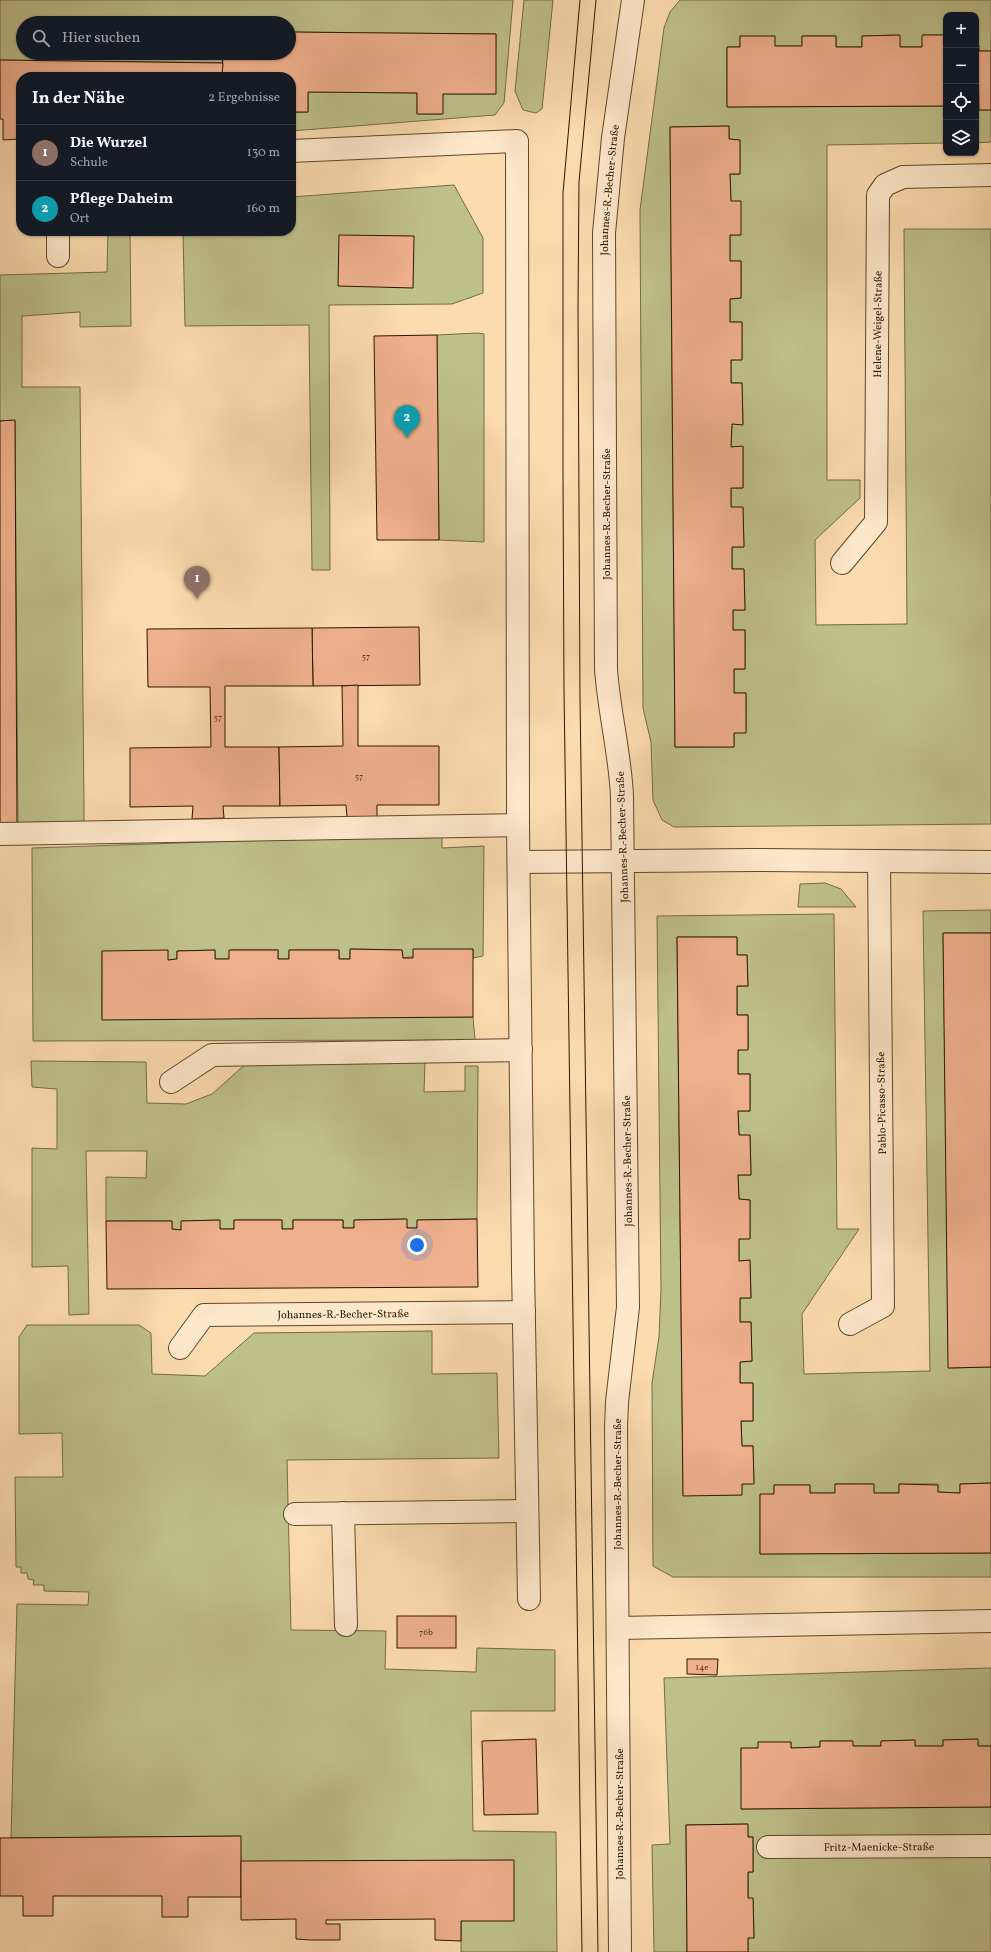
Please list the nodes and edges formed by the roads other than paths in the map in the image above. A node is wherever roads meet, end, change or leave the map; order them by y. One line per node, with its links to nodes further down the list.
1 (633, 0): 9 (street, Johannes-R.-Becher-Straße)
2 (296, 151): 7 (street)
3 (991, 175): 6 (street, Helene-Weigel-Straße)
4 (58, 236): 5 (street)
5 (58, 256)
6 (842, 563)
7 (518, 824): 8 (street); 11 (street)
8 (0, 834)
9 (624, 861): 10 (street); 11 (street); 24 (street, Johannes-R.-Becher-Straße)
10 (879, 861): 12 (street); 16 (street, Pablo-Picasso-Straße)
11 (519, 862): 13 (street)
12 (991, 862)
13 (521, 1050): 14 (street); 15 (street)
14 (171, 1082)
15 (524, 1312): 17 (street, Johannes-R.-Becher-Straße); 18 (street)
16 (850, 1324)
17 (180, 1348)
18 (526, 1511): 19 (street); 21 (street)
19 (344, 1513): 20 (street); 23 (street)
20 (295, 1514)
21 (529, 1599)
22 (991, 1621): 24 (street)
23 (346, 1625)
24 (618, 1628): 27 (street, Johannes-R.-Becher-Straße)
25 (991, 1846): 26 (street, Fritz-Maenicke-Straße)
26 (768, 1848)
27 (620, 1952)

